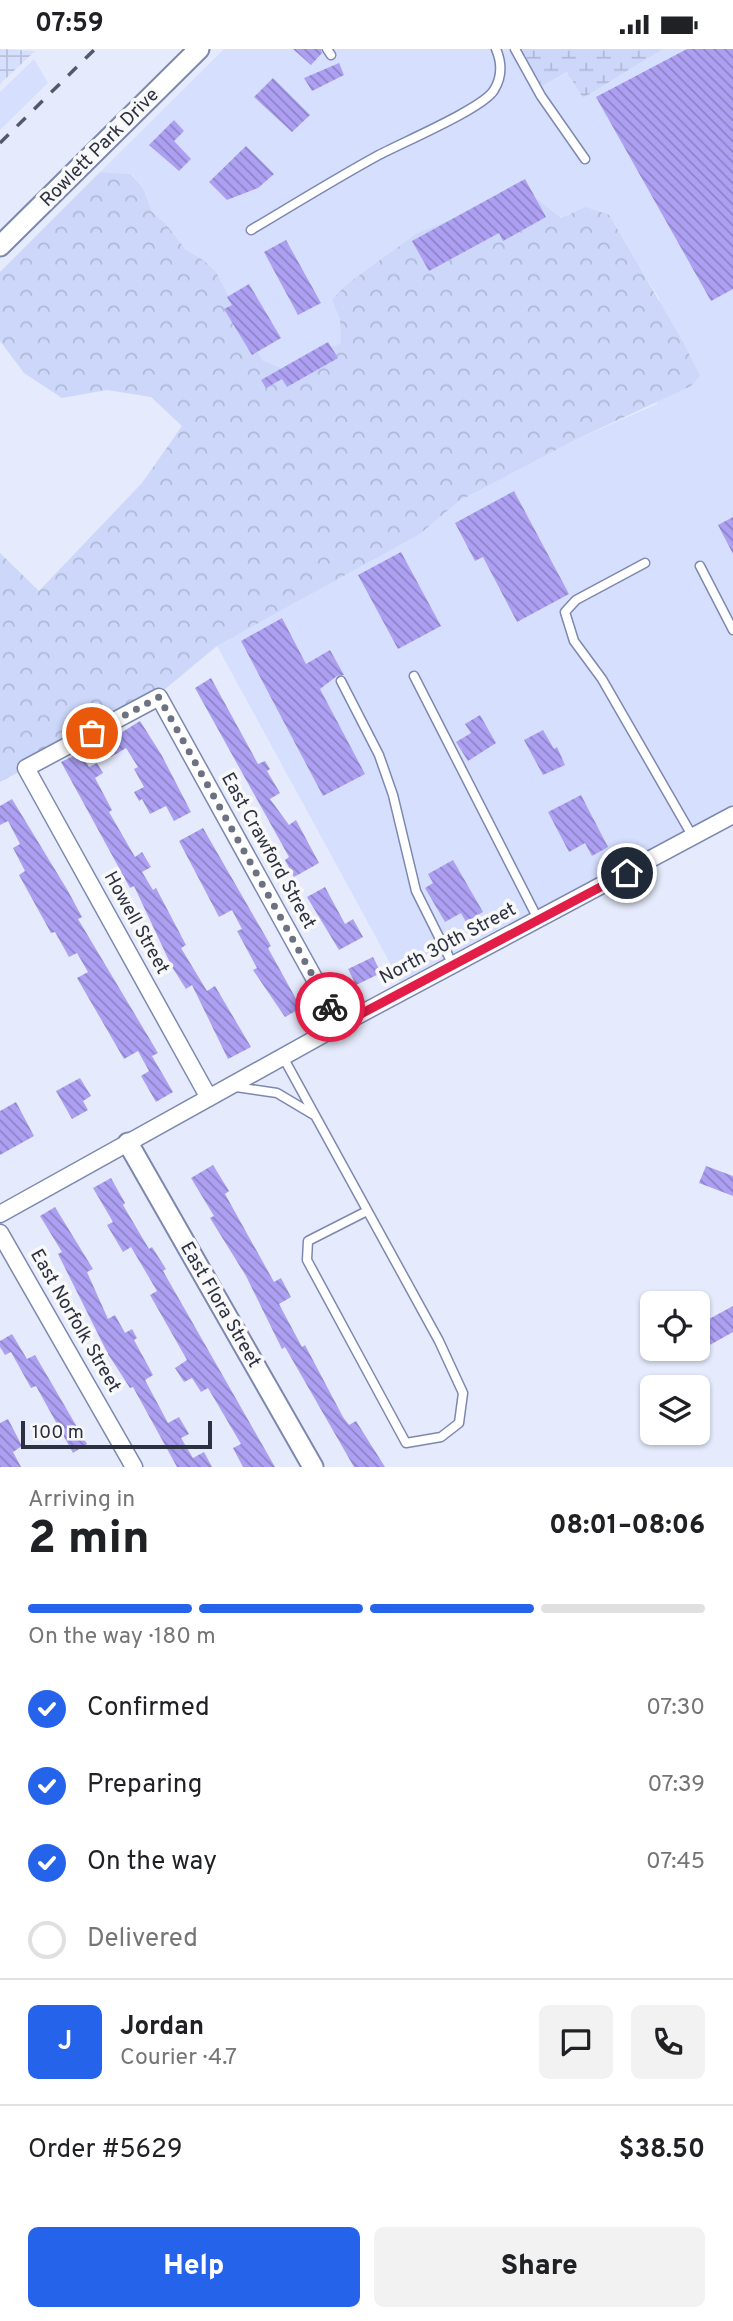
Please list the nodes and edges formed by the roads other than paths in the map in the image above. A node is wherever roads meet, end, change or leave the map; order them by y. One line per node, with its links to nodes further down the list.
1 (200, 49): 6 (street, Rowlett Park Drive)
2 (496, 49): 5 (lane)
3 (515, 49): 4 (lane)
4 (585, 159)
5 (251, 230)
6 (0, 246)
7 (645, 563): 14 (lane)
8 (700, 566): 9 (lane)
9 (733, 630)
10 (414, 676): 15 (lane)
11 (341, 681): 16 (lane)
12 (159, 697): 17 (street, East Crawford Street); 20 (street, Howell Street)
13 (733, 815): 14 (street, North 30th Street)
14 (693, 837): 15 (street, North 30th Street)
15 (539, 921): 16 (street, North 30th Street)
16 (453, 965): 17 (street, North 30th Street)
17 (340, 1025): 18 (street, North 30th Street)
18 (282, 1057): 19 (street, North 30th Street); 21 (lane)
19 (229, 1087): 20 (street, North 30th Street); 21 (lane)
20 (209, 1098): 22 (street, North 30th Street)
21 (315, 1116): 23 (lane)
22 (128, 1143): 24 (street, North 30th Street); 27 (street, East Flora Street)
23 (367, 1211): 23 (lane)
24 (0, 1214)
25 (0, 1233): 26 (street, East Norfolk Street)
26 (134, 1467)
27 (313, 1467)

